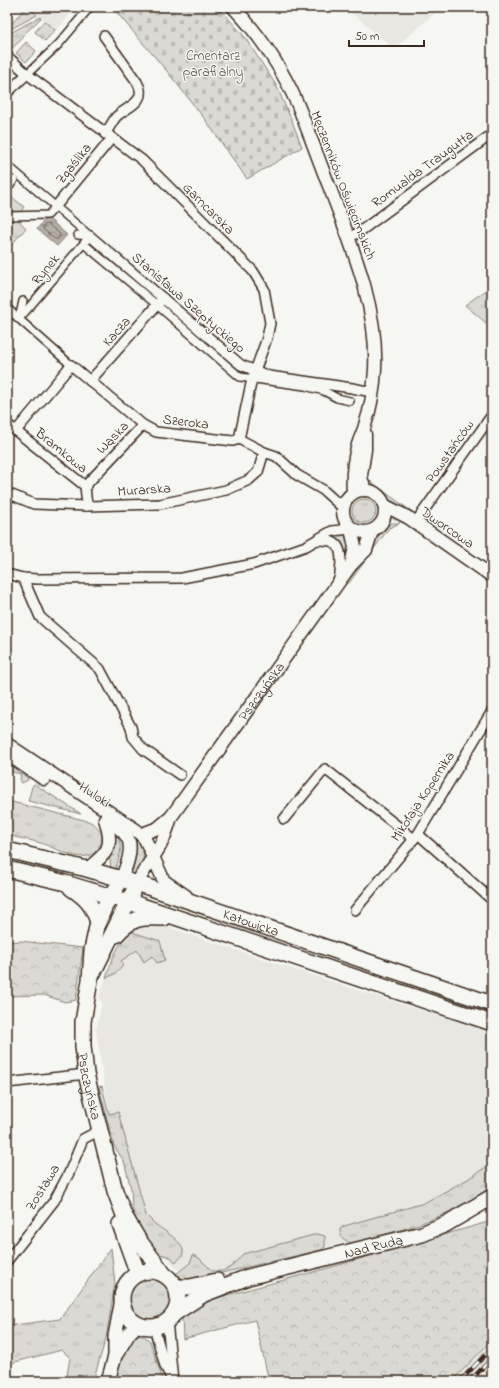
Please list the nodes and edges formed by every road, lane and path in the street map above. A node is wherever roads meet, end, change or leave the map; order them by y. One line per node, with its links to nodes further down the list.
1 (90, 7): 5 (street)
2 (234, 7): 16 (street, Męczenników Oświęcimskich)
3 (104, 36): 8 (street, Zgaślika)
4 (7, 56): 5 (street, Garncarska)
5 (27, 74): 6 (street); 8 (street, Garncarska)
6 (7, 93)
7 (492, 134): 16 (street, Romualda Traugutta)
8 (108, 136): 12 (street, Zgaślika); 23 (street, Garncarska)
9 (7, 165): 12 (street)
10 (14, 180): 11 (street)
11 (7, 189)
12 (54, 209): 13 (street); 15 (street)
13 (7, 216)
14 (78, 236): 15 (street)
15 (90, 236): 17 (street, Rynek); 19 (street, Stanisława Szeptyckiego)
16 (348, 237): 25 (street, Męczenników Oświęcimskich)
17 (84, 244): 19 (street); 21 (street, Rynek)
18 (23, 301): 21 (street)
19 (160, 302): 23 (street, Stanisława Szeptyckiego); 24 (street, Kacza)
20 (7, 308): 21 (street)
21 (19, 319): 22 (street, Szeroka)
22 (71, 364): 24 (street, Szeroka); 31 (street)
23 (253, 375): 25 (street, Stanisława Szeptyckiego); 26 (street); 32 (street, Garncarska)
24 (90, 382): 30 (street, Szeroka)
25 (372, 392): 29 (street, Męczenników Oświęcimskich)
26 (350, 400)
27 (492, 415): 41 (street, Powstańców)
28 (7, 424): 31 (street, Bramkowa)
29 (366, 424): 35 (street); 37 (street)
30 (143, 425): 32 (street, Szeroka); 34 (street, Wąska)
31 (16, 431): 34 (street, Bramkowa)
32 (239, 439): 33 (street, Szeroka)
33 (264, 452): 39 (street, Murarska); 40 (street, Szeroka)
34 (85, 486): 39 (street, Bramkowa)
35 (366, 490): 37 (street); 38 (street)
36 (7, 493): 39 (street, Murarska)
37 (353, 493): 40 (street)
38 (384, 505): 41 (street, Dworcowa); 42 (street)
39 (87, 506)
40 (343, 508): 43 (street)
41 (410, 520): 42 (street, Dworcowa); 48 (street, Dworcowa)
42 (382, 521): 44 (street)
43 (350, 528): 44 (street); 45 (street); 46 (street, Pszczyńska)
44 (372, 531): 46 (street, Pszczyńska)
45 (317, 540): 49 (street); 50 (street)
46 (351, 565): 50 (street, Pszczyńska)
47 (7, 574): 49 (street)
48 (492, 576)
49 (23, 578): 54 (street)
50 (339, 582): 55 (street, Pszczyńska)
51 (492, 711): 59 (street, Mikołaja Kopernika)
52 (7, 744): 58 (street, Huloki)
53 (7, 754): 56 (street, Huloki)
54 (180, 774)
55 (171, 817): 58 (street, Pszczyńska); 61 (street, Pszczyńska)
56 (105, 819): 62 (street); 64 (street, Huloki)
57 (284, 819): 59 (street)
58 (142, 834): 61 (street)
59 (416, 836): 68 (street); 71 (street, Mikołaja Kopernika)
60 (7, 850): 62 (main road, Katowicka)
61 (153, 858): 66 (street, Pszczyńska); 70 (street)
62 (87, 868): 64 (main road, Katowicka)
63 (7, 869): 65 (main road, Katowicka)
64 (121, 879): 66 (main road, Katowicka); 67 (main road, Pszczyńska)
65 (62, 882): 67 (main road, Katowicka); 73 (main road)
66 (137, 884): 69 (main road, Pszczyńska); 70 (main road, Katowicka)
67 (112, 896): 69 (main road, Katowicka); 73 (main road, Pszczyńska)
68 (492, 900)
69 (129, 902): 72 (main road, Katowicka); 74 (main road, Pszczyńska)
70 (198, 904): 76 (main road, Katowicka)
71 (355, 910)
72 (178, 918): 74 (main road); 79 (main road, Katowicka)
73 (98, 922): 75 (main road, Pszczyńska)
74 (108, 945): 75 (main road, Pszczyńska)
75 (90, 980): 80 (main road, Pszczyńska)
76 (463, 994): 77 (main road); 78 (main road, Katowicka)
77 (492, 994)
78 (492, 1004)
79 (492, 1023)
80 (86, 1074): 81 (street); 82 (main road, Pszczyńska)
81 (7, 1083)
82 (100, 1130): 83 (main road, Pszczyńska); 85 (street, Zostawa)
83 (115, 1191): 86 (main road, Pszczyńska); 87 (main road, Pszczyńska)
84 (492, 1197): 88 (main road, Nad Rudą)
85 (7, 1261)
86 (163, 1273): 87 (main road); 89 (main road)
87 (138, 1274): 90 (main road)
88 (248, 1276): 89 (main road, Nad Rudą); 91 (main road, Nad Rudą)
89 (176, 1287): 91 (main road)
90 (122, 1300): 92 (main road); 93 (main road)
91 (165, 1320): 92 (main road); 95 (street); 95 (street)
92 (138, 1324): 93 (main road)
93 (115, 1356): 94 (main road)
94 (108, 1381)
95 (173, 1381)

